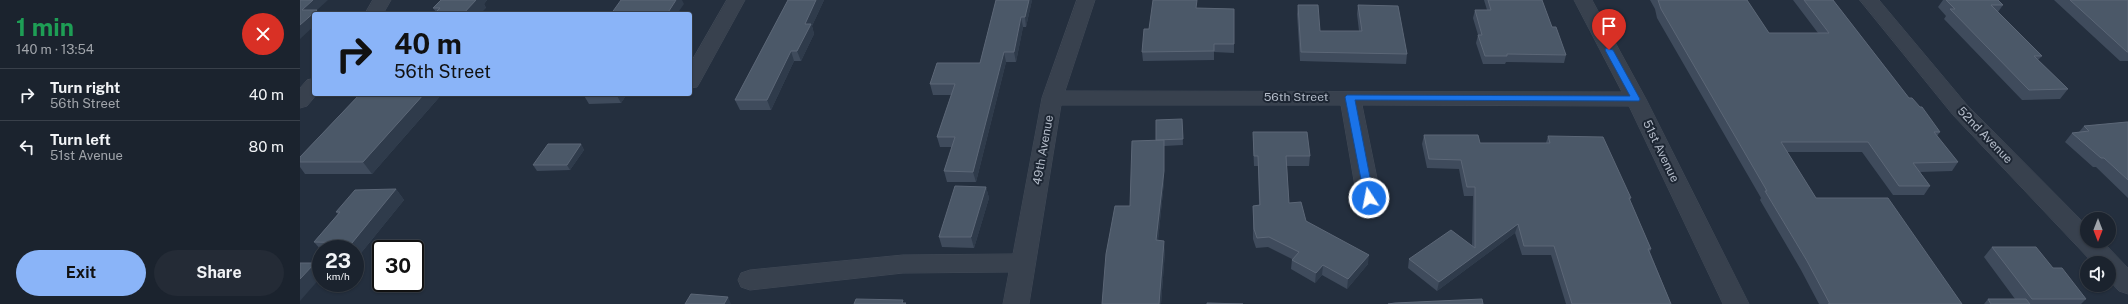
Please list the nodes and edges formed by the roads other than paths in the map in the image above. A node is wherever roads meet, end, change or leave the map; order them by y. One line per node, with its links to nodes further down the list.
1 (382, 0): 6 (street)
2 (736, 0): 7 (street)
3 (1086, 0): 10 (street, 49th Avenue)
4 (1583, 0): 11 (street, 51st Avenue)
5 (1869, 0): 14 (street, 52nd Avenue)
6 (375, 12)
7 (692, 79)
8 (312, 87): 12 (street)
9 (1350, 97): 10 (street, 56th Street); 11 (street, 56th Street); 13 (street)
10 (1052, 98): 15 (street, 49th Avenue)
11 (1636, 99): 20 (street, 51st Avenue)
12 (300, 100)
13 (1369, 198)
14 (2100, 256)
15 (1023, 263): 17 (street); 19 (street, 49th Avenue)
16 (2116, 272): 18 (street, 52nd Avenue)
17 (750, 280)
18 (2128, 284)
19 (1016, 304)
20 (1736, 304)

